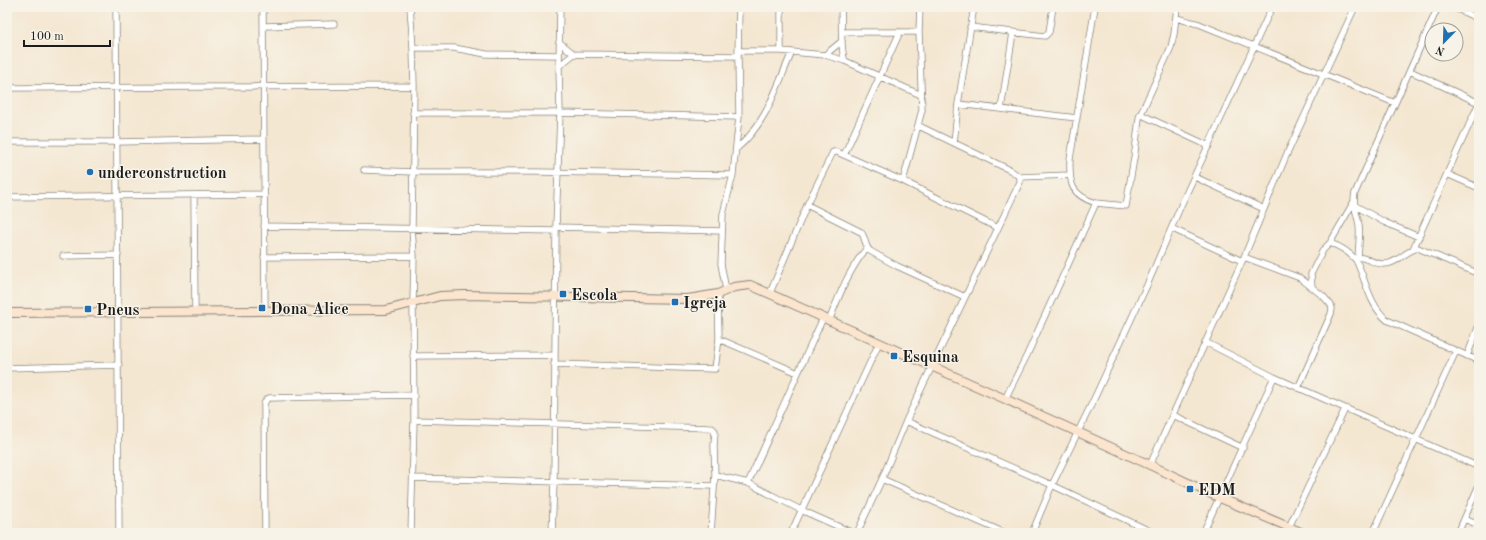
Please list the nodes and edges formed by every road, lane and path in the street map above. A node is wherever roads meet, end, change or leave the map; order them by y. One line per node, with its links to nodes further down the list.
1 (116, 7): 44 (street)
2 (263, 7): 20 (street)
3 (410, 7): 29 (street)
4 (560, 7): 27 (street)
5 (739, 7): 33 (street)
6 (781, 7): 30 (street)
7 (841, 7): 22 (street)
8 (920, 7): 24 (street)
9 (974, 7): 21 (street)
10 (1053, 7): 25 (street)
11 (1095, 7): 54 (street)
12 (1177, 7): 17 (street)
13 (1272, 7): 28 (street)
14 (1355, 7): 39 (street)
15 (1438, 7): 38 (street)
16 (1453, 7): 18 (street)
17 (1176, 18): 28 (street); 52 (street)
18 (1479, 19)
19 (334, 24): 20 (street)
20 (264, 26): 42 (street)
21 (970, 27): 25 (street); 48 (street)
22 (842, 32): 23 (street); 26 (street)
23 (900, 32): 24 (street); 40 (street)
24 (919, 32): 45 (street)
25 (1014, 33): 49 (street)
26 (842, 41): 35 (street); 36 (street)
27 (559, 42): 32 (street); 34 (street)
28 (1255, 46): 39 (street); 60 (street)
29 (413, 48): 34 (street); 41 (street)
30 (781, 51): 31 (street); 33 (street)
31 (792, 52): 35 (street); 61 (street)
32 (574, 54): 33 (street); 37 (street)
33 (738, 54): 53 (street)
34 (559, 55): 37 (street)
35 (825, 55): 36 (street)
36 (845, 61): 40 (street)
37 (559, 66): 51 (street)
38 (1410, 71): 46 (street); 47 (street)
39 (1324, 73): 46 (street); 80 (street)
40 (879, 77): 45 (street); 62 (street)
41 (414, 86): 42 (street); 50 (street)
42 (264, 87): 44 (street); 56 (street)
43 (7, 88): 44 (street)
44 (117, 88): 58 (street)
45 (922, 95): 55 (street)
46 (1395, 103): 78 (street)
47 (1479, 103): 66 (street)
48 (958, 104): 49 (street); 59 (street)
49 (1001, 109): 54 (street)
50 (413, 113): 51 (street); 64 (street)
51 (560, 113): 53 (street); 65 (street)
52 (1140, 114): 60 (street); 77 (street)
53 (739, 117): 61 (street)
54 (1077, 118): 68 (street)
55 (918, 126): 59 (street); 71 (street)
56 (263, 139): 58 (street); 73 (street)
57 (7, 142): 58 (street)
58 (118, 142): 74 (street)
59 (954, 143): 69 (street)
60 (1209, 146): 70 (street)
61 (736, 149): 67 (street)
62 (844, 155): 71 (street); 79 (street)
63 (364, 170): 64 (street)
64 (413, 172): 65 (street); 84 (street)
65 (558, 172): 67 (street); 82 (street)
66 (1447, 174): 72 (street); 87 (street)
67 (733, 176): 86 (street)
68 (1070, 176): 69 (street); 77 (street)
69 (1020, 177): 83 (street)
70 (1195, 177): 80 (street); 85 (street)
71 (903, 181): 83 (street)
72 (1479, 188)
73 (264, 194): 75 (street); 81 (street)
74 (118, 195): 75 (street); 76 (street); 92 (street)
75 (194, 195): 111 (street)
76 (7, 197)
77 (1096, 203): 131 (street)
78 (1354, 204): 87 (street); 88 (street); 89 (street)
79 (807, 205): 90 (street); 104 (street)
80 (1264, 209): 98 (street)
81 (264, 226): 84 (street); 95 (street)
82 (556, 228): 84 (street); 86 (street); 106 (street)
83 (998, 228): 107 (street)
84 (412, 229): 94 (street)
85 (1172, 229): 98 (street); 137 (street)
86 (722, 231): 103 (street)
87 (1419, 237): 91 (street)
88 (1330, 242): 96 (street); 99 (street)
89 (1359, 247): 96 (street); 97 (street)
90 (867, 248): 107 (street); 113 (street)
91 (1413, 249): 97 (street); 100 (street)
92 (118, 255): 93 (street); 110 (street)
93 (63, 256)
94 (414, 256): 95 (street); 108 (street)
95 (264, 257): 109 (street)
96 (1357, 258): 97 (street); 118 (street)
97 (1367, 258)
98 (1243, 259): 101 (street); 116 (street)
99 (1311, 274): 101 (street); 102 (street)
100 (1479, 274)
101 (1300, 278): 102 (street)
102 (1312, 288): 129 (street)
103 (726, 290): 104 (street); 105 (street)
104 (770, 293): 113 (street)
105 (718, 294): 106 (street); 115 (street)
106 (556, 297): 108 (street); 119 (street)
107 (965, 297): 125 (street)
108 (413, 303): 109 (street); 120 (street)
109 (265, 311): 111 (street)
110 (118, 312): 111 (street); 112 (street); 124 (street)
111 (195, 312)
112 (7, 313)
113 (826, 320): 117 (street); 127 (street)
114 (1479, 325): 121 (street)
115 (719, 339): 123 (street); 127 (street)
116 (1205, 342): 128 (street); 133 (street)
117 (879, 344): 125 (street); 151 (street)
118 (1456, 351): 121 (street); 138 (street)
119 (554, 355): 120 (street); 123 (street)
120 (413, 356): 130 (street)
121 (1467, 356): 122 (street)
122 (1479, 361)
123 (554, 364): 136 (street)
124 (119, 365): 126 (street); 155 (street)
125 (932, 367): 131 (street); 135 (street)
126 (7, 368)
127 (798, 373): 146 (street)
128 (1274, 377): 129 (street); 139 (street)
129 (1298, 388): 132 (street)
130 (414, 395): 134 (street); 156 (street)
131 (1005, 399): 137 (street)
132 (1346, 409): 138 (street); 154 (street)
133 (1173, 415): 139 (street); 140 (street)
134 (414, 420): 136 (street); 143 (street)
135 (906, 421): 144 (street); 147 (street)
136 (554, 424): 142 (street); 145 (street)
137 (1078, 433): 140 (street); 147 (street)
138 (1416, 439): 141 (street); 168 (street)
139 (1243, 448): 150 (street)
140 (1150, 465): 150 (street)
141 (1479, 467)
142 (715, 475): 146 (street); 149 (street)
143 (413, 478): 145 (street); 157 (street)
144 (882, 479): 162 (street); 163 (street)
145 (554, 482): 149 (street); 158 (street)
146 (748, 483): 151 (street)
147 (1052, 485): 164 (street); 165 (street)
148 (1479, 485): 152 (street)
149 (714, 486): 159 (street)
150 (1220, 498): 154 (street); 166 (street)
151 (801, 510): 160 (street); 161 (street)
152 (1464, 519): 153 (street); 169 (street)
153 (1479, 525)
154 (1289, 527): 167 (street)
155 (119, 533)
156 (265, 533)
157 (411, 533)
158 (552, 533)
159 (711, 533)
160 (790, 533)
161 (853, 533)
162 (857, 533)
163 (1005, 533)
164 (1032, 533)
165 (1154, 533)
166 (1203, 533)
167 (1303, 533)
168 (1373, 533)
169 (1458, 533)

